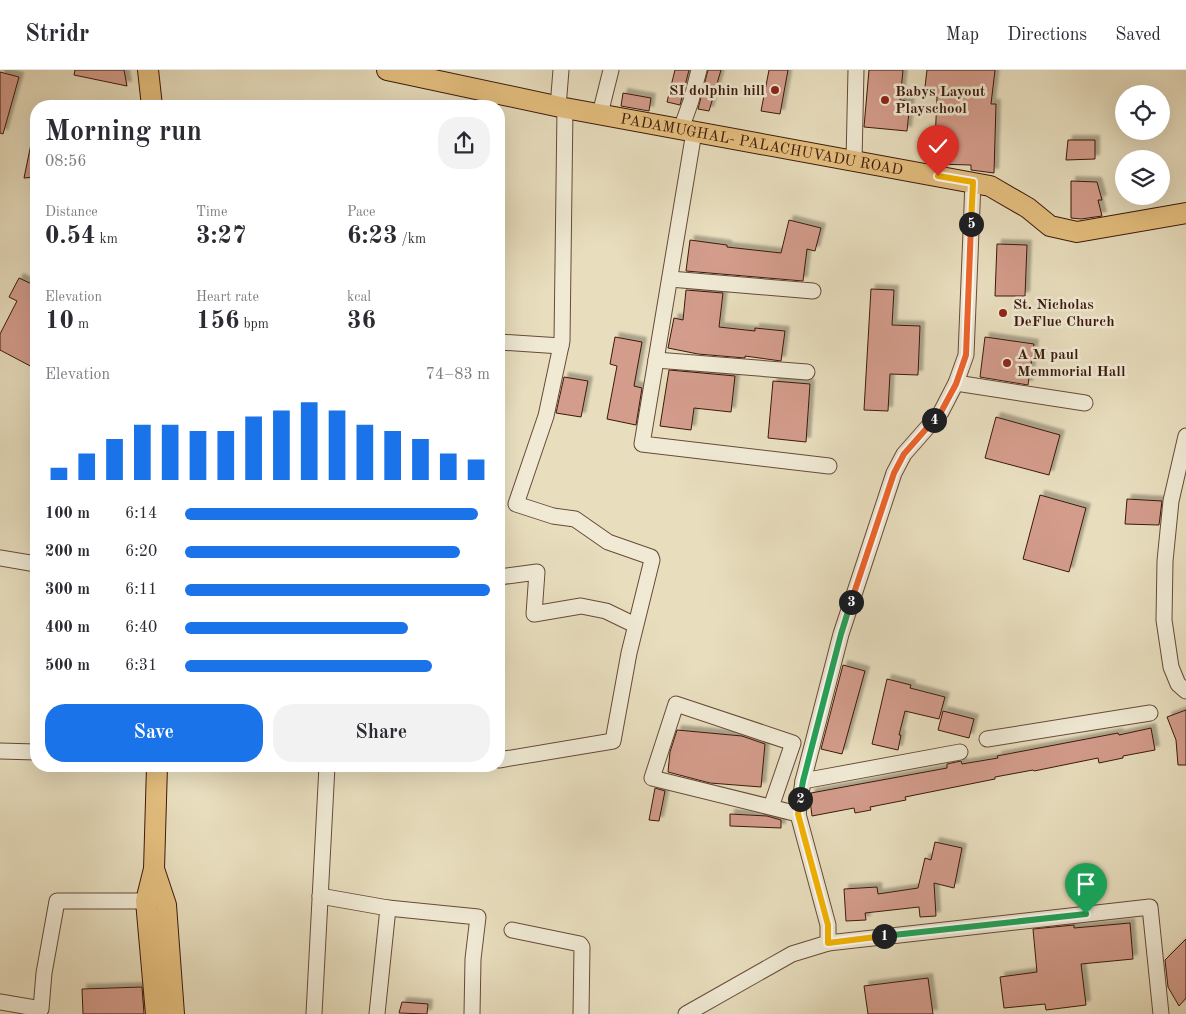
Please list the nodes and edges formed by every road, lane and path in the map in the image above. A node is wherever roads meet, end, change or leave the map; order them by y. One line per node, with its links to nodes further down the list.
1 (148, 70): 7 (main road)
2 (390, 70): 8 (main road, PADAMUGHAL- PALACHUVADU ROAD)
3 (561, 70): 8 (street)
4 (611, 70): 9 (street)
5 (699, 70): 10 (street)
6 (856, 70): 11 (street)
7 (151, 100)
8 (561, 107): 9 (main road, PADAMUGHAL- PALACHUVADU ROAD); 17 (street)
9 (600, 114): 10 (main road, PADAMUGHAL- PALACHUVADU ROAD)
10 (687, 130): 11 (main road, PADAMUGHAL- PALACHUVADU ROAD); 14 (street)
11 (854, 161): 12 (main road, PADAMUGHAL- PALACHUVADU ROAD)
12 (973, 182): 13 (main road, PADAMUGHAL- PALACHUVADU ROAD); 20 (street)
13 (1186, 213)
14 (670, 279): 15 (street); 18 (street)
15 (813, 291)
16 (505, 342): 17 (street)
17 (561, 346): 27 (street)
18 (656, 360): 19 (street); 23 (street)
19 (808, 372)
20 (956, 384): 21 (street); 37 (street)
21 (1084, 403)
22 (1186, 436): 28 (street)
23 (829, 466)
24 (0, 558): 25 (street)
25 (30, 563)
26 (505, 576): 27 (street)
27 (635, 625): 34 (street)
28 (1186, 691)
29 (1150, 713): 30 (street)
30 (987, 738)
31 (0, 751): 32 (street)
32 (30, 752)
33 (960, 752): 37 (street)
34 (505, 759)
35 (157, 772): 40 (main road)
36 (327, 772): 41 (street)
37 (803, 781): 39 (street)
38 (771, 807): 38 (street); 39 (street)
39 (798, 814): 45 (street)
40 (154, 869): 42 (main road); 46 (main road)
41 (320, 896): 43 (street); 50 (street)
42 (146, 901): 46 (main road); 47 (street)
43 (388, 908): 51 (street); 52 (street)
44 (512, 930): 53 (street)
45 (828, 943): 54 (street); 55 (street)
46 (163, 986): 48 (main road); 49 (main road)
47 (0, 1002)
48 (156, 1014)
49 (174, 1014)
50 (314, 1014)
51 (377, 1014)
52 (472, 1014)
53 (580, 1014)
54 (686, 1014)
55 (1161, 1014)

